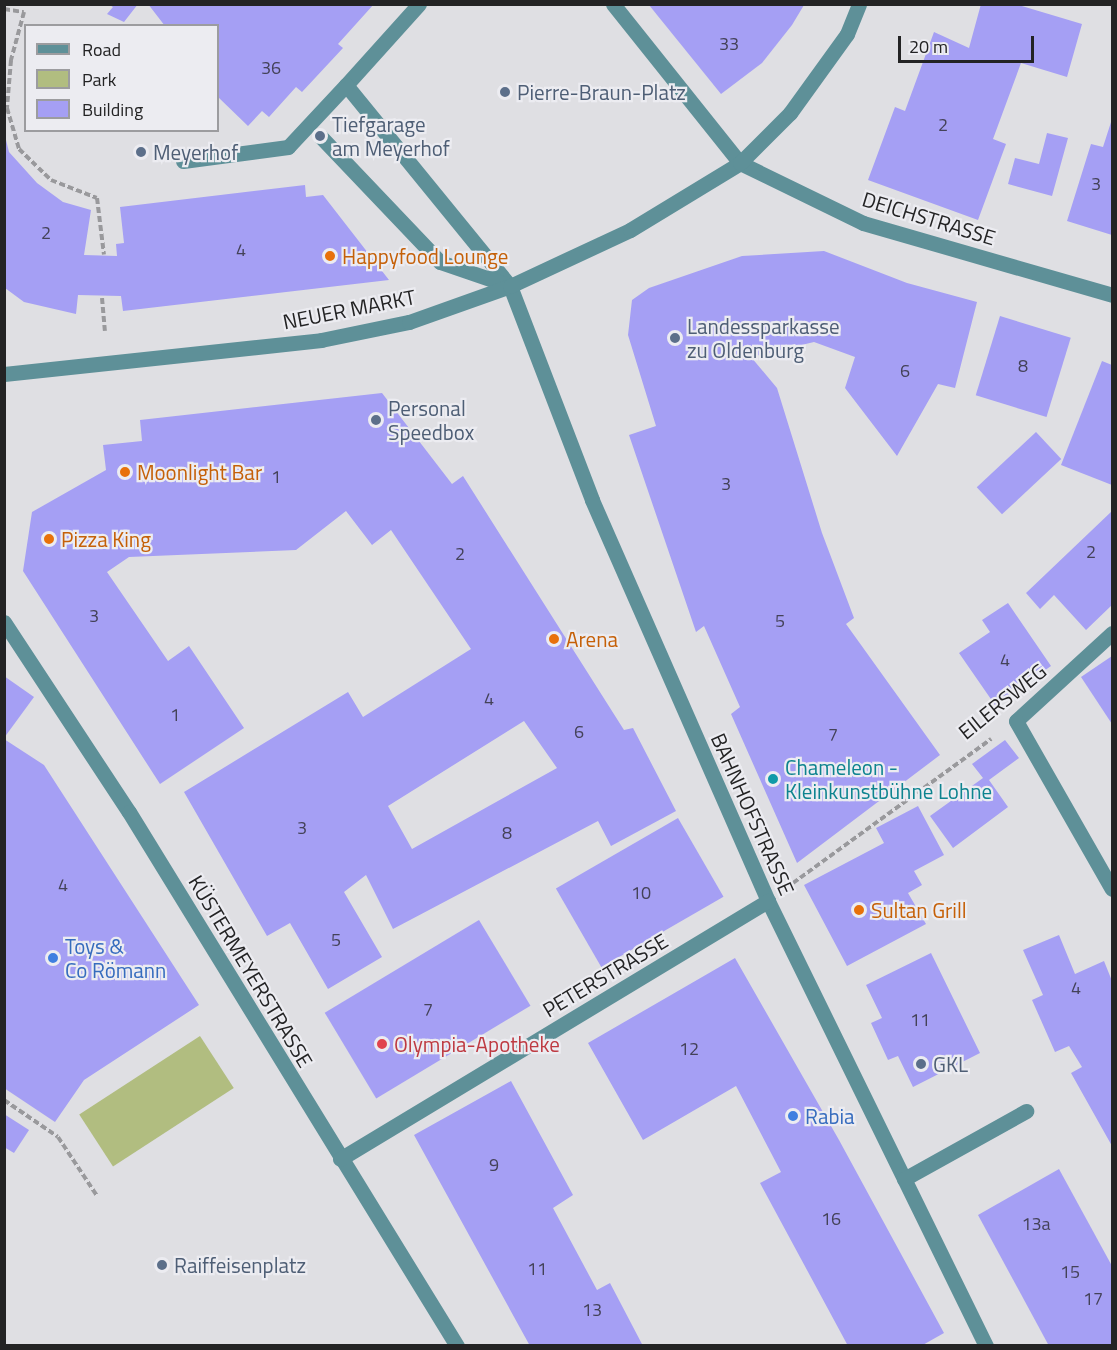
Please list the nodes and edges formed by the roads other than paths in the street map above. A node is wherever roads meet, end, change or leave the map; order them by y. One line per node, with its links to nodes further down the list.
1 (419, 4): 4 (street)
2 (613, 4): 7 (street)
3 (859, 4): 7 (street, NEUER MARKT)
4 (346, 84): 6 (street); 8 (street)
5 (320, 136): 8 (street)
6 (183, 161)
7 (740, 163): 8 (street, NEUER MARKT); 9 (street, DEICHSTRASSE)
8 (510, 286): 10 (street, NEUER MARKT); 14 (street, BAHNHOFSTRASSE)
9 (1113, 295)
10 (4, 374)
11 (4, 622): 16 (street, KÜSTERMEYERSTRASSE)
12 (1113, 633): 13 (street, EILERSWEG)
13 (1113, 890)
14 (768, 901): 16 (street, PETERSTRASSE); 17 (street, BAHNHOFSTRASSE)
15 (1026, 1111): 17 (street)
16 (340, 1159): 18 (street, KÜSTERMEYERSTRASSE)
17 (904, 1179): 19 (street, BAHNHOFSTRASSE)
18 (457, 1346)
19 (986, 1346)

